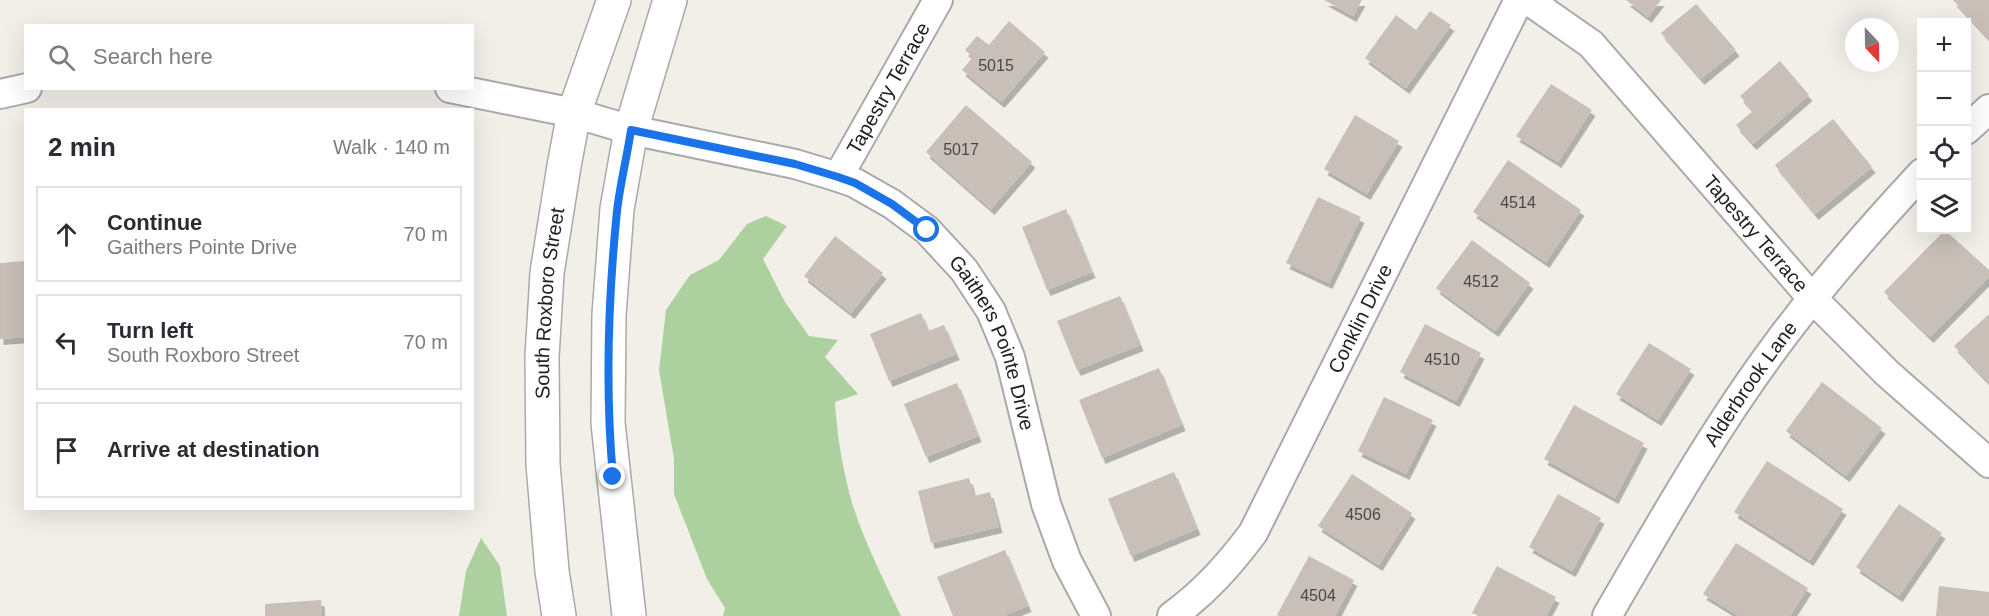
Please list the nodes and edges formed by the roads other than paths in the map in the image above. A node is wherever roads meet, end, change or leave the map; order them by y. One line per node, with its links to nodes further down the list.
1 (614, 0): 10 (street, South Roxboro Street)
2 (669, 0): 12 (street)
3 (939, 0): 13 (street, Tapestry Terrace)
4 (1520, 0): 20 (street, Conklin Drive)
5 (1528, 0): 15 (street, Tapestry Terrace)
6 (24, 89): 8 (street)
7 (460, 90): 10 (street, Gaithers Pointe Drive)
8 (0, 94)
9 (1989, 109): 11 (street)
10 (574, 113): 12 (street, Gaithers Pointe Drive); 17 (street, South Roxboro Street)
11 (1970, 126)
12 (631, 130): 13 (street, Gaithers Pointe Drive); 18 (street)
13 (838, 177): 19 (street, Gaithers Pointe Drive)
14 (1917, 178): 15 (street, Alderbrook Lane)
15 (1812, 298): 16 (street, Tapestry Terrace); 21 (street, Alderbrook Lane)
16 (1989, 463)
17 (559, 616)
18 (629, 616)
19 (1096, 616)
20 (1172, 616)
21 (1607, 616)

